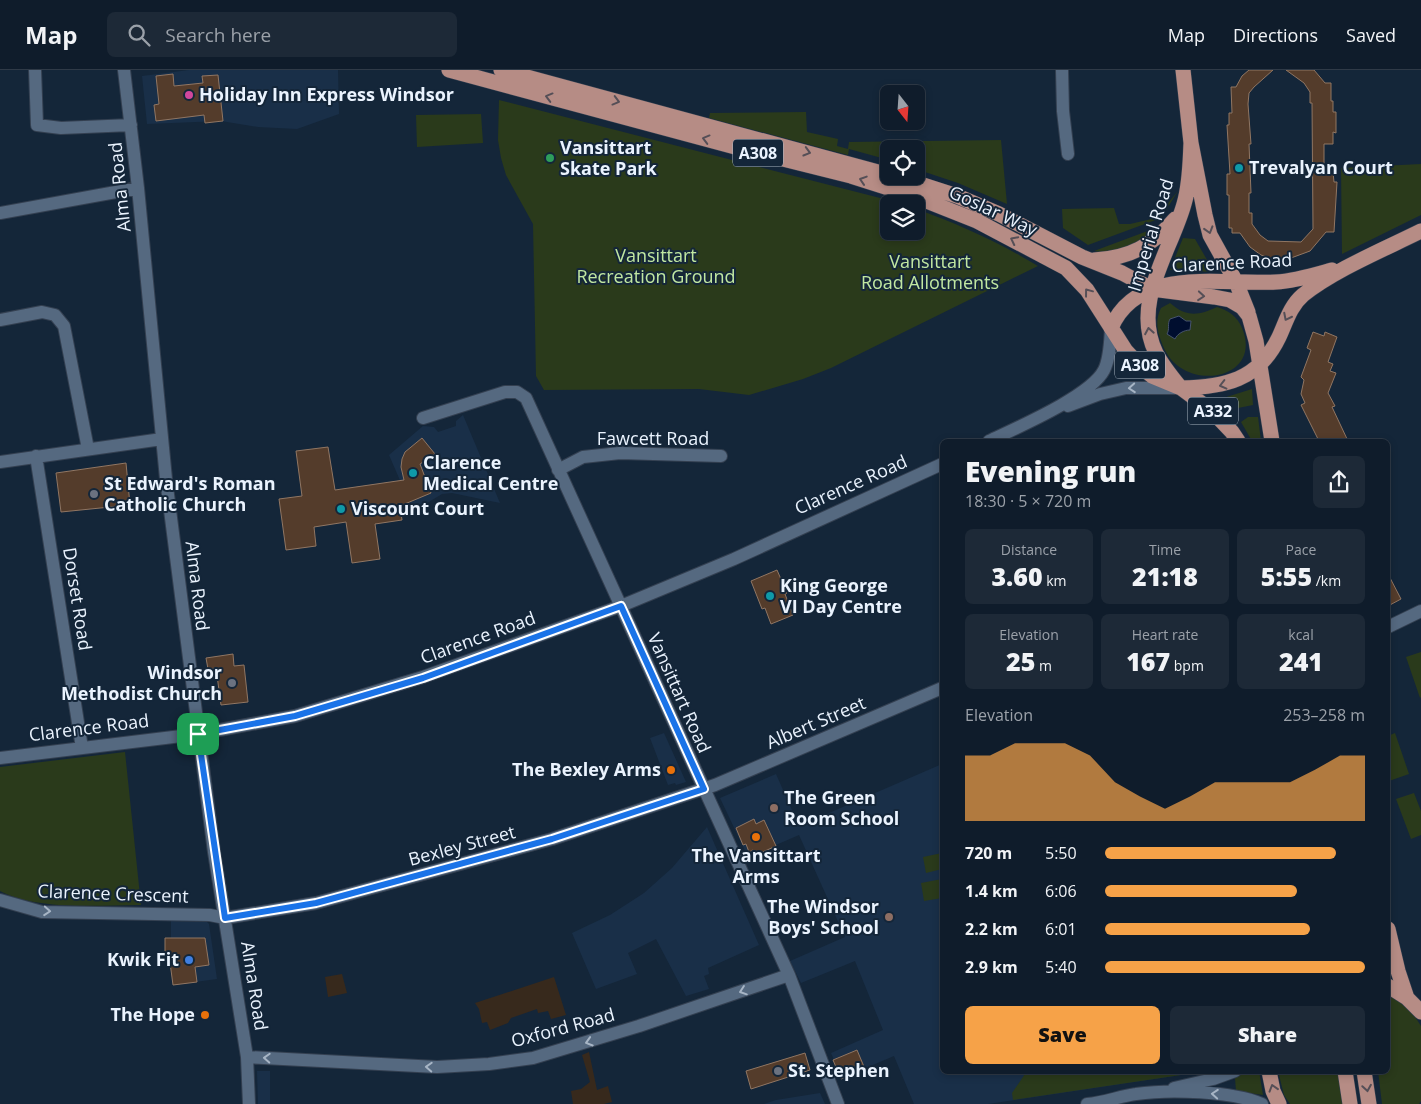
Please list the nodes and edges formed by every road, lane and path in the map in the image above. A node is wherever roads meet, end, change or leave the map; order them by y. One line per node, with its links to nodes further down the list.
1 (35, 70): 7 (street)
2 (124, 70): 7 (street, Alma Road)
3 (449, 70): 22 (main road, Goslar Way / A308, one-way to 3)
4 (501, 70): 10 (main road, A308, one-way to 10)
5 (1062, 70): 9 (street)
6 (1183, 70): 8 (main road, Imperial Road)
7 (130, 125): 12 (street, Alma Road)
8 (1191, 143): 14 (main road, Imperial Road); 18 (main road, Imperial Road, one-way to 18)
9 (1068, 154)
10 (880, 173)
11 (922, 185): 17 (main road, Goslar Way)
12 (138, 188): 13 (street); 30 (street, Alma Road)
13 (0, 213)
14 (1181, 213): 17 (main road); 19 (main road, Imperial Road)
15 (1421, 232): 16 (main road, Clarence Road)
16 (1371, 256): 18 (main road, Clarence Road); 23 (main road, Clarence Road, one-way to 23)
17 (1090, 260): 19 (main road, Goslar Way)
18 (1236, 282): 19 (main road, Clarence Road); 20 (main road, Imperial Road)
19 (1154, 285): 20 (main road, one-way to 20); 22 (main road); 24 (main road, Imperial Road, one-way to 19)
20 (1249, 316): 23 (main road)
21 (0, 320): 31 (street)
22 (1111, 328): 24 (main road, Goslar Way / A308); 25 (street, Clarence Road)
23 (1260, 364): 24 (main road, Clarence Road, one-way to 24); 27 (main road)
24 (1181, 388): 25 (street, Clarence Road, one-way to 25); 29 (main road, A332)
25 (1038, 417): 28 (street, Clarence Road)
26 (423, 418): 36 (street, Vansittart Road)
27 (1272, 437)
28 (993, 439)
29 (1237, 439)
30 (162, 440): 31 (street); 41 (street, Alma Road)
31 (88, 449): 32 (street)
32 (36, 456): 34 (street); 42 (street, Dorset Road)
33 (721, 456): 36 (street, Fawcett Road)
34 (0, 462)
35 (940, 465): 37 (street, Clarence Road)
36 (558, 470): 37 (street, Vansittart Road)
37 (621, 606): 41 (street, Clarence Road); 44 (street, Vansittart Road)
38 (1421, 611): 39 (street)
39 (1390, 625)
40 (940, 689): 44 (street, Albert Street)
41 (198, 734): 42 (street, Clarence Road); 46 (street, Alma Road)
42 (82, 748): 43 (street, Clarence Road)
43 (0, 758)
44 (704, 789): 46 (street, Bexley Street); 48 (street, Vansittart Road)
45 (0, 900): 46 (street, Clarence Crescent, one-way to 46)
46 (225, 918): 51 (street, Alma Road)
47 (1390, 937): 50 (main road)
48 (789, 975): 51 (street, Oxford Road, one-way to 51); 58 (street, Vansittart Road)
49 (1390, 987): 50 (main road)
50 (1417, 1006)
51 (248, 1057): 57 (street, Alma Road)
52 (1227, 1074): 56 (street)
53 (1270, 1074): 62 (main road, one-way to 53)
54 (1345, 1074): 63 (main road)
55 (1364, 1074): 64 (main road, one-way to 64)
56 (1160, 1092): 60 (street); 61 (street, one-way to 56)
57 (249, 1104)
58 (838, 1104)
59 (1088, 1104): 60 (street)
60 (1101, 1104)
61 (1262, 1104)
62 (1279, 1104)
63 (1350, 1104)
64 (1369, 1104)

